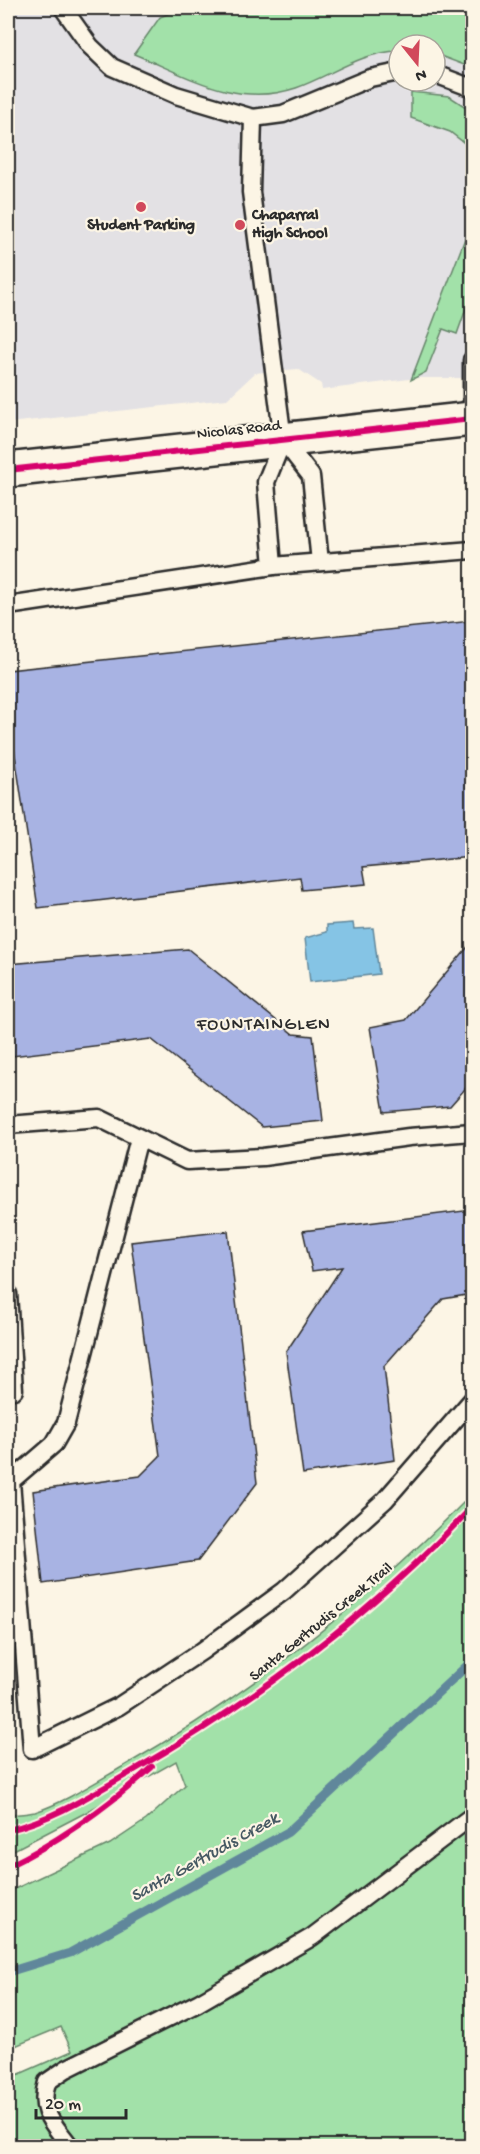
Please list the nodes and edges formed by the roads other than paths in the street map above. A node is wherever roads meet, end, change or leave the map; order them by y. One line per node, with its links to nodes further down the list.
1 (63, 8): 5 (lane)
2 (387, 74): 5 (lane)
3 (447, 79): 4 (lane)
4 (472, 88)
5 (253, 118): 8 (lane)
6 (472, 360): 7 (lane)
7 (472, 419): 8 (street, Nicolas Road)
8 (283, 440): 9 (street, Nicolas Road); 11 (lane); 12 (lane)
9 (8, 470)
10 (472, 549): 11 (lane)
11 (320, 562): 12 (lane)
12 (273, 566): 13 (lane)
13 (8, 606)
14 (8, 1125): 16 (lane)
15 (472, 1132): 16 (lane)
16 (139, 1138): 19 (lane)
17 (8, 1293): 18 (lane)
18 (8, 1391)
19 (472, 1400)
20 (472, 1816): 21 (lane)
21 (70, 2146)

